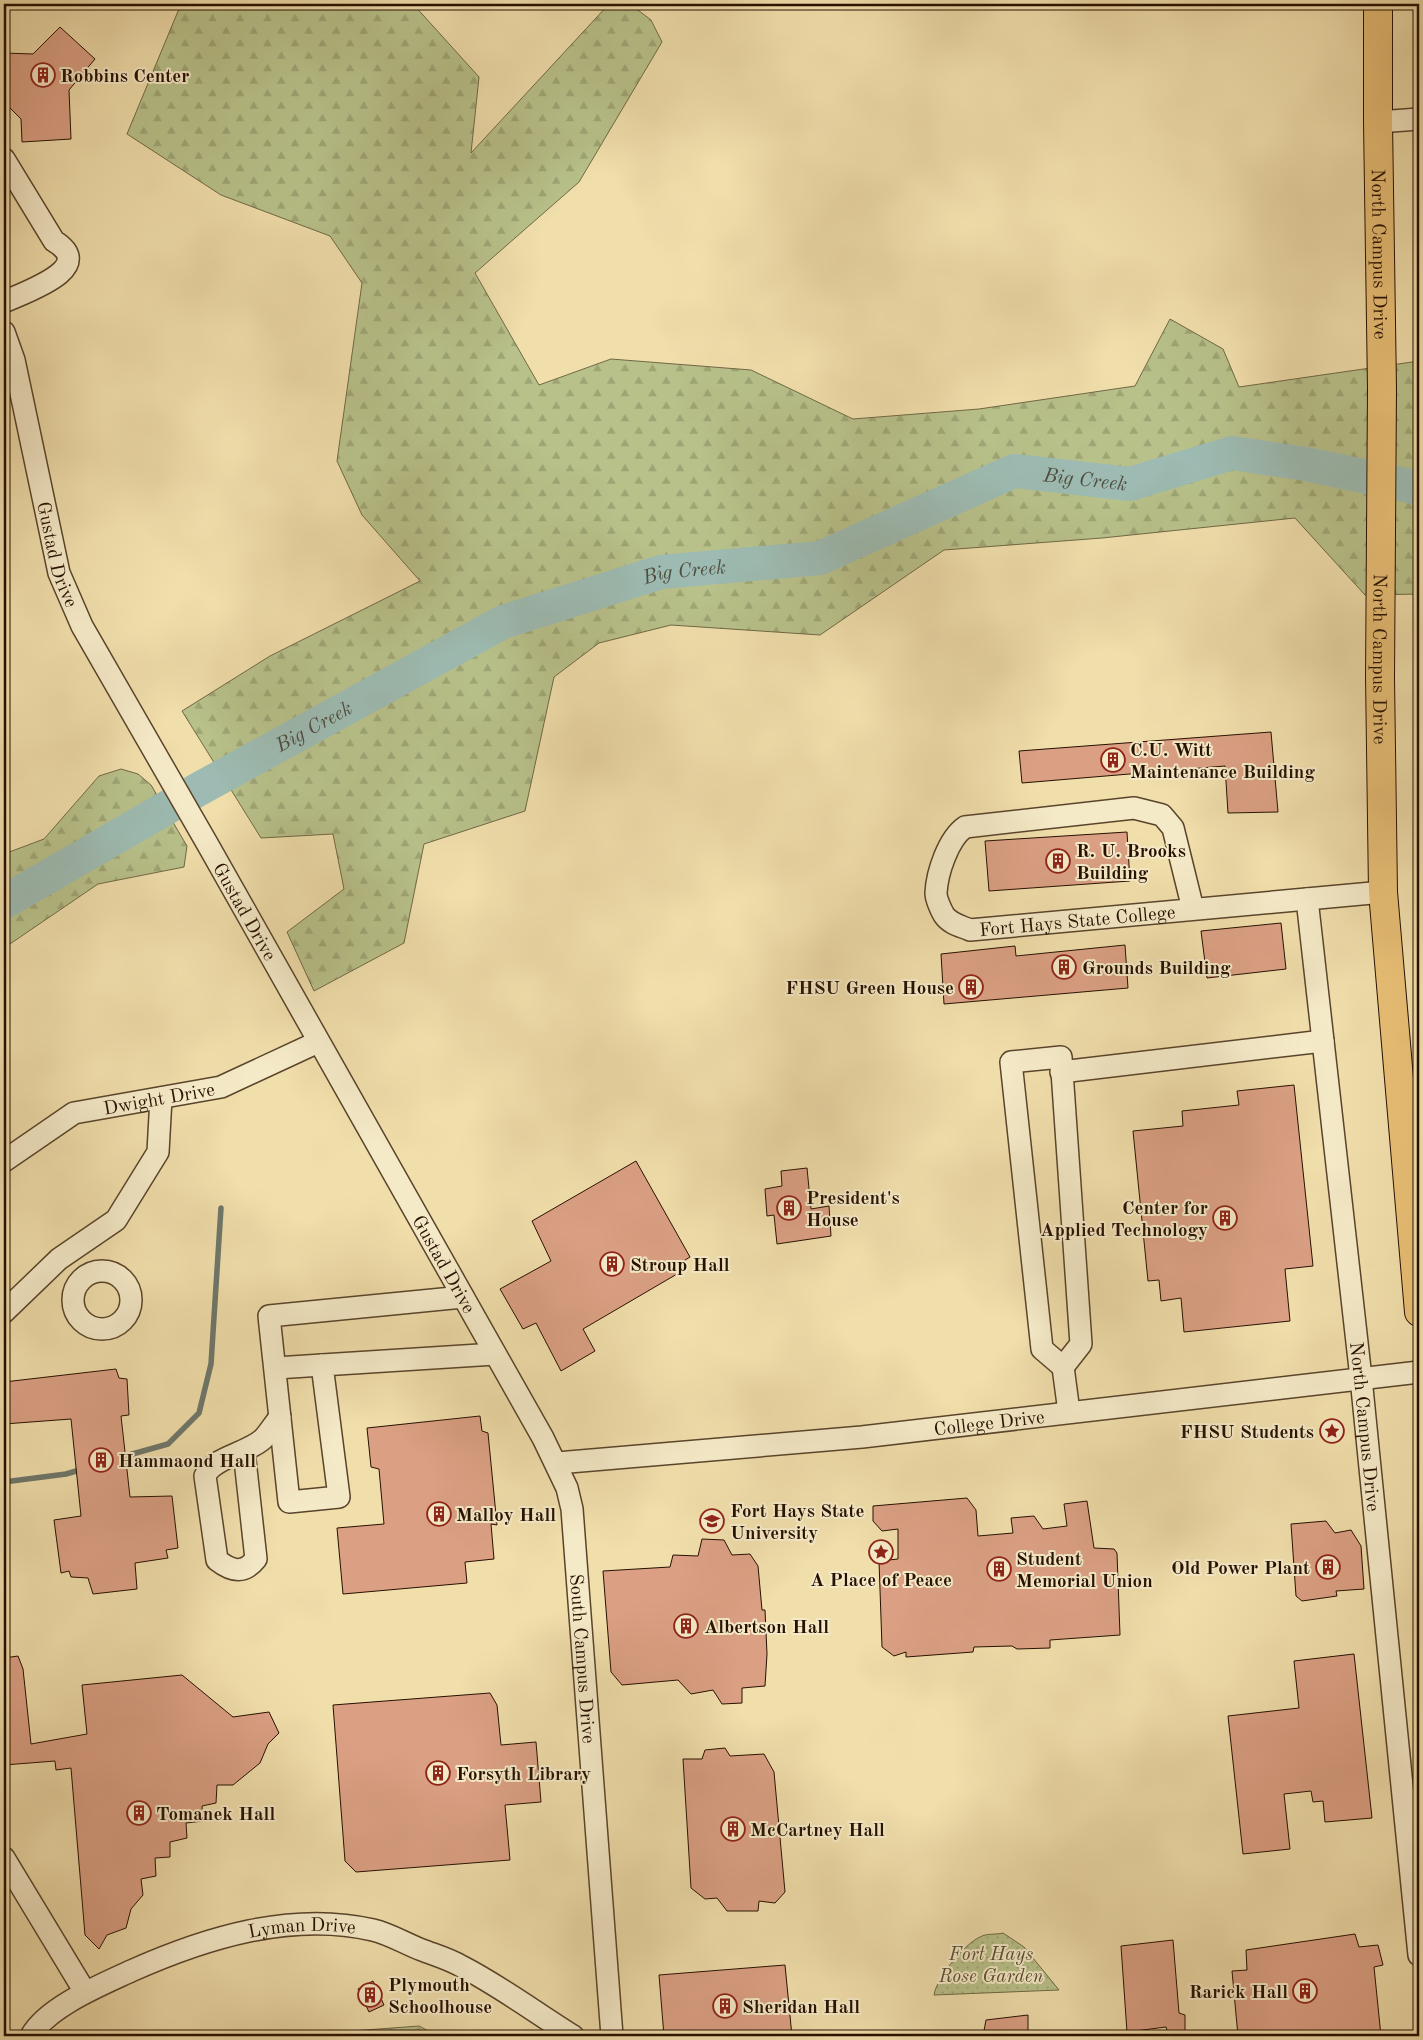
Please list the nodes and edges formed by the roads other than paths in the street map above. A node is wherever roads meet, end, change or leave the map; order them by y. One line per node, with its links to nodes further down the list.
1 (1378, 4): 3 (main road, North Campus Drive)
2 (1419, 120): 3 (street)
3 (1378, 122): 8 (main road, North Campus Drive)
4 (4, 143): 5 (street)
5 (4, 159): 6 (street)
6 (4, 302)
7 (4, 332): 12 (street, Gustad Drive)
8 (1383, 892): 9 (street, Fort Hays State College); 20 (main road, North Campus Drive)
9 (1308, 899): 10 (street, Fort Hays State College); 11 (street, North Campus Drive)
10 (1193, 909): 10 (street, Fort Hays State College)
11 (1323, 1041): 13 (street); 26 (street, North Campus Drive)
12 (318, 1042): 14 (street, Dwight Drive); 18 (street, Gustad Drive)
13 (1061, 1072): 23 (street); 23 (street)
14 (160, 1098): 15 (street, Dwight Drive); 16 (street)
15 (4, 1161)
16 (97, 1232): 17 (street); 19 (street)
17 (99, 1271)
18 (463, 1297): 21 (street, Gustad Drive); 24 (street)
19 (4, 1312)
20 (1419, 1312)
21 (495, 1354): 22 (street); 30 (street, Gustad Drive)
22 (322, 1365): 24 (street); 28 (street)
23 (1063, 1367): 27 (street)
24 (276, 1368): 28 (street)
25 (1419, 1372): 26 (street, College Drive)
26 (1361, 1378): 27 (street, College Drive); 32 (street, North Campus Drive)
27 (1069, 1412): 30 (street, College Drive)
28 (280, 1417): 29 (street)
29 (244, 1451): 29 (street)
30 (557, 1463): 36 (street, South Campus Drive)
31 (4, 1858): 33 (street)
32 (1419, 1955)
33 (86, 1992): 34 (street, Lyman Drive); 35 (street, Lyman Drive)
34 (31, 2036)
35 (573, 2036)
36 (612, 2036)

